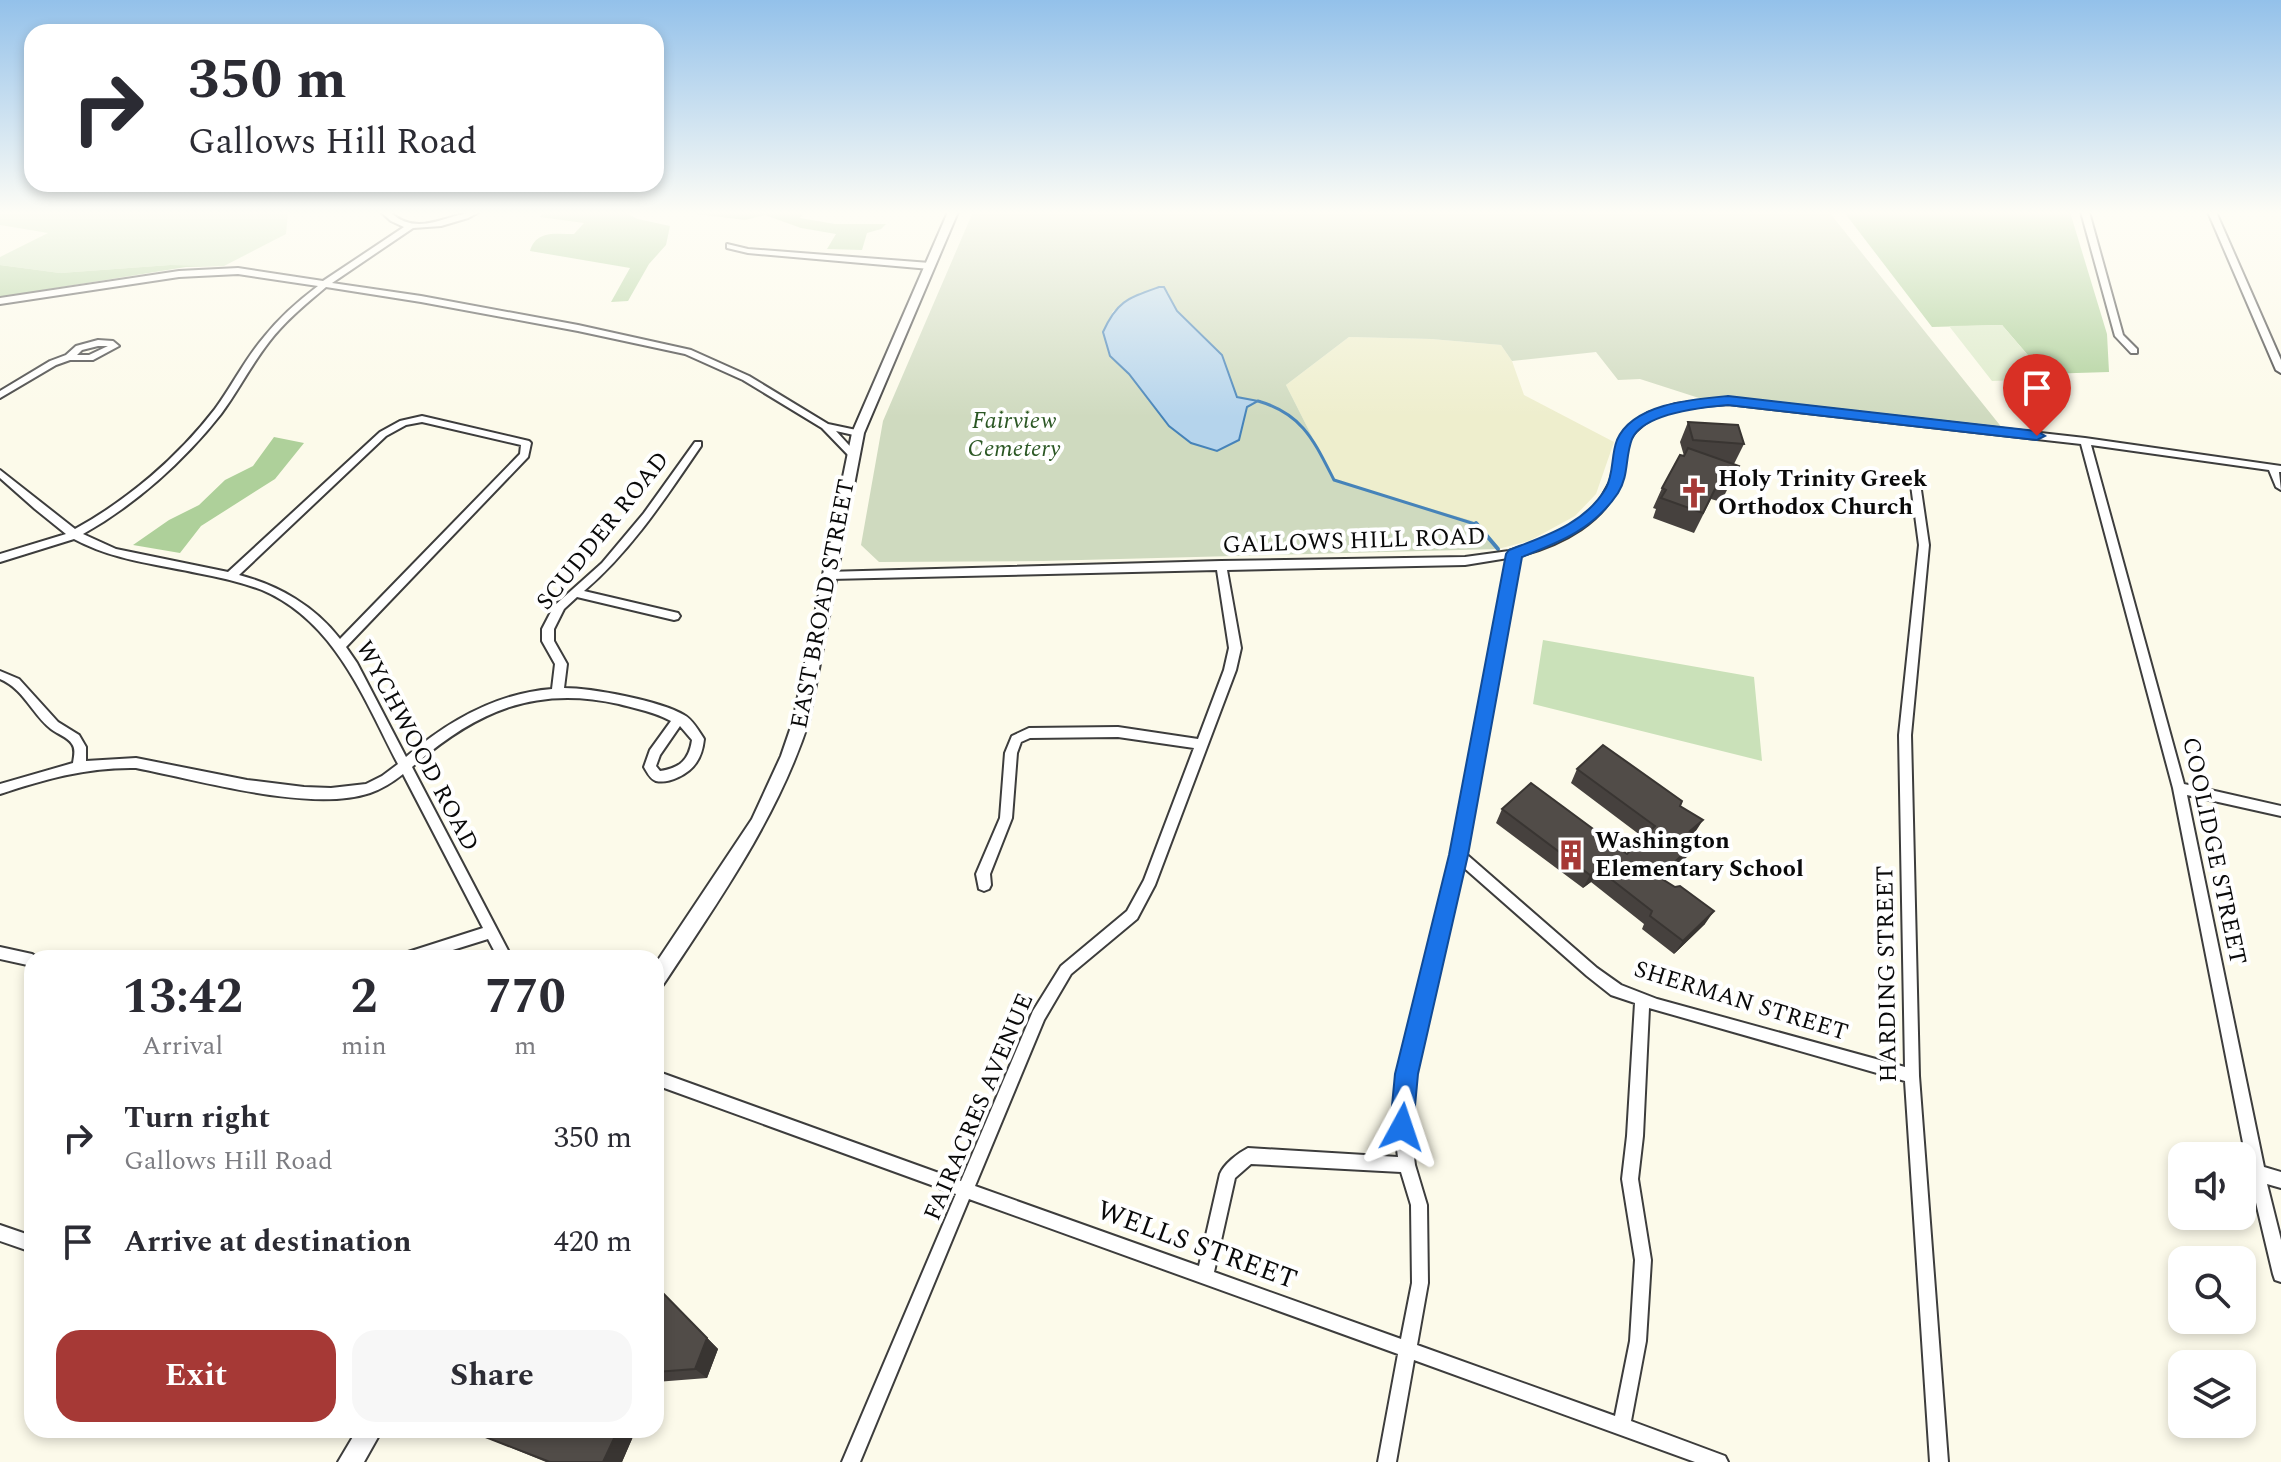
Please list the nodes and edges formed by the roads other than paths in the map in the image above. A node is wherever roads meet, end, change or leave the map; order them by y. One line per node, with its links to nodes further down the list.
1 (146, 280): 8 (street)
2 (295, 280): 7 (street)
3 (332, 280): 7 (street)
4 (924, 280): 14 (street, EAST BROAD STREET)
5 (2104, 280): 9 (street)
6 (2242, 280): 11 (street)
7 (325, 285): 13 (street); 22 (street)
8 (0, 301)
9 (2134, 351)
10 (69, 357): 12 (street)
11 (2281, 370)
12 (0, 395)
13 (825, 426): 14 (street); 17 (street)
14 (858, 433): 17 (street, EAST BROAD STREET)
15 (2085, 441): 18 (street, GALLOWS HILL ROAD); 23 (street, GALLOWS HILL ROAD); 37 (street, COOLIDGE STREET)
16 (698, 444): 28 (street, SCUDDER ROAD)
17 (853, 455): 26 (street, EAST BROAD STREET)
18 (2277, 468): 21 (street)
19 (0, 473): 22 (street, WYCHWOOD ROAD)
20 (1916, 485): 49 (street, HARDING STREET)
21 (2281, 487)
22 (73, 535): 24 (street); 27 (street, WYCHWOOD ROAD)
23 (1514, 554): 25 (street, GALLOWS HILL ROAD); 40 (street)
24 (0, 558)
25 (1221, 565): 26 (street, GALLOWS HILL ROAD); 34 (street, FAIRACRES AVENUE)
26 (830, 575): 47 (street, EAST BROAD STREET)
27 (231, 576): 30 (street, WYCHWOOD ROAD); 30 (street)
28 (577, 593): 29 (street); 32 (street, SCUDDER ROAD)
29 (674, 616)
30 (340, 646): 36 (street, WYCHWOOD ROAD)
31 (0, 675): 35 (street)
32 (558, 691): 33 (street); 36 (street)
33 (680, 718): 33 (street)
34 (1203, 745): 41 (street); 54 (street, FAIRACRES AVENUE)
35 (79, 765): 36 (street); 38 (street)
36 (404, 766): 42 (street, WYCHWOOD ROAD)
37 (2179, 788): 39 (street); 52 (street, COOLIDGE STREET)
38 (0, 789)
39 (2281, 811)
40 (1458, 855): 48 (street, SHERMAN STREET); 51 (street)
41 (984, 885)
42 (490, 932): 43 (street); 44 (street, WYCHWOOD ROAD)
43 (433, 950)
44 (500, 950)
45 (0, 953): 46 (street)
46 (24, 958)
47 (664, 967)
48 (1642, 1001): 49 (street, SHERMAN STREET); 60 (street)
49 (1912, 1076): 66 (street, HARDING STREET)
50 (664, 1081): 54 (street, WELLS STREET)
51 (1407, 1165): 58 (street); 59 (street)
52 (2257, 1173): 53 (street); 57 (street, COOLIDGE STREET)
53 (2281, 1180)
54 (967, 1189): 58 (street, WELLS STREET); 63 (street, FAIRACRES AVENUE)
55 (0, 1233): 56 (street)
56 (24, 1241)
57 (2281, 1274)
58 (1205, 1276): 59 (street, WELLS STREET)
59 (1407, 1350): 60 (street, WELLS STREET); 64 (street)
60 (1621, 1427): 65 (street, WELLS STREET)
61 (365, 1438): 62 (street)
62 (350, 1462)
63 (851, 1462)
64 (1387, 1462)
65 (1719, 1462)
66 (1939, 1462)

